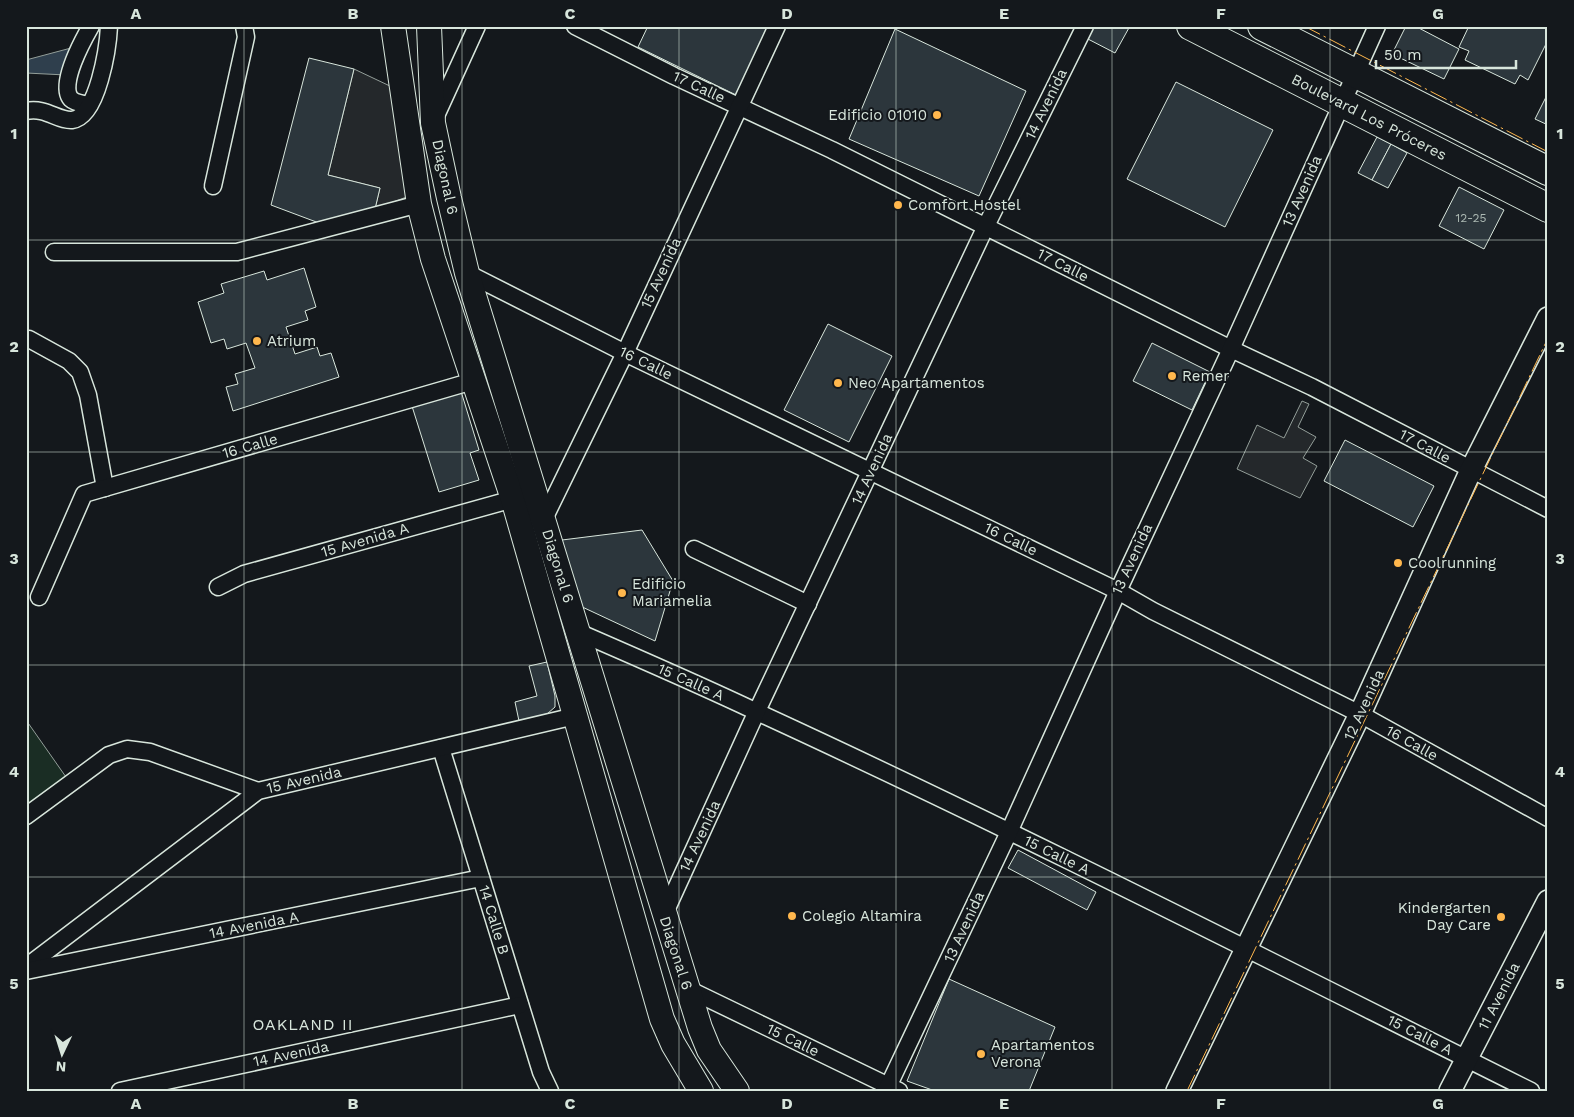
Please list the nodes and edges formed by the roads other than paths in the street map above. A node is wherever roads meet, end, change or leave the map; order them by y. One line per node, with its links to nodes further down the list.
1 (91, 26): 15 (street)
2 (109, 26): 15 (street)
3 (244, 26): 21 (street)
4 (393, 26): 19 (main road, Diagonal 6)
5 (429, 26): 18 (main road, Diagonal 6)
6 (476, 26): 18 (street)
7 (575, 26): 16 (street, 17 Calle)
8 (777, 26): 16 (street, 15 Avenida)
9 (1085, 26): 24 (street, 14 Avenida)
10 (1191, 26): 14 (highway, Boulevard Los Próceres)
11 (1262, 26): 13 (highway)
12 (1377, 26): 13 (street, 13 Avenida)
13 (1356, 74): 14 (street, 13 Avenida); 20 (highway)
14 (1342, 103): 23 (highway, Boulevard Los Próceres); 29 (street, 13 Avenida)
15 (89, 105): 17 (street)
16 (740, 106): 24 (street, 17 Calle); 30 (street, 15 Avenida)
17 (26, 111)
18 (433, 123): 19 (street); 26 (main road, Diagonal 6)
19 (409, 127): 22 (main road, Diagonal 6)
20 (1548, 171)
21 (213, 186)
22 (419, 204): 25 (street); 31 (main road, Diagonal 6)
23 (1548, 208)
24 (986, 226): 29 (street, 17 Calle); 33 (street, 14 Avenida)
25 (54, 252)
26 (468, 273): 30 (street, 16 Calle); 37 (main road, Diagonal 6)
27 (1548, 318): 32 (street, 12 Avenida)
28 (26, 340): 34 (street)
29 (1231, 349): 32 (street, 17 Calle); 40 (street, 13 Avenida)
30 (625, 353): 33 (street, 16 Calle); 37 (street, 15 Avenida)
31 (474, 380): 34 (street, 16 Calle); 35 (main road, Diagonal 6)
32 (1471, 470): 36 (street, 17 Calle); 45 (street, 12 Avenida)
33 (872, 471): 40 (street, 16 Calle); 42 (street, 14 Avenida)
34 (105, 488): 41 (street, 16 Calle)
35 (513, 499): 39 (street, 15 Avenida A); 46 (main road, Diagonal 6)
36 (1548, 509)
37 (544, 519): 43 (main road, Diagonal 6)
38 (694, 549): 42 (street)
39 (218, 587)
40 (1118, 591): 45 (street, 16 Calle); 51 (street, 13 Avenida)
41 (39, 598)
42 (808, 604): 44 (street, 14 Avenida)
43 (578, 632): 44 (street, 15 Calle A); 54 (main road, Diagonal 6)
44 (757, 711): 51 (street, 15 Calle A); 54 (street, 14 Avenida)
45 (1360, 714): 50 (street, 16 Calle); 55 (street, 12 Avenida)
46 (574, 716): 47 (street, 15 Avenida); 64 (main road, Diagonal 6)
47 (442, 748): 48 (street, 15 Avenida); 52 (street, 14 Calle B)
48 (258, 791): 49 (street); 56 (street, 15 Avenida)
49 (26, 816)
50 (1548, 818)
51 (1009, 832): 55 (street, 15 Calle A); 61 (street, 13 Avenida)
52 (481, 878): 57 (street, 14 Avenida A); 59 (street, 14 Calle B)
53 (1548, 901): 60 (street, 11 Avenida)
54 (664, 915): 58 (main road, Diagonal 6)
55 (1245, 948): 60 (street, 15 Calle A); 66 (street, 12 Avenida)
56 (26, 967)
57 (26, 971)
58 (688, 989): 61 (street, 15 Calle); 65 (main road, Diagonal 6)
59 (520, 1005): 62 (street, 14 Avenida); 63 (street, 14 Calle B)
60 (1466, 1059): 67 (street, 11 Avenida); 68 (street, 15 Calle A)
61 (891, 1089)
62 (120, 1091)
63 (550, 1091)
64 (701, 1091)
65 (737, 1091)
66 (1177, 1091)
67 (1450, 1091)
68 (1531, 1091)

